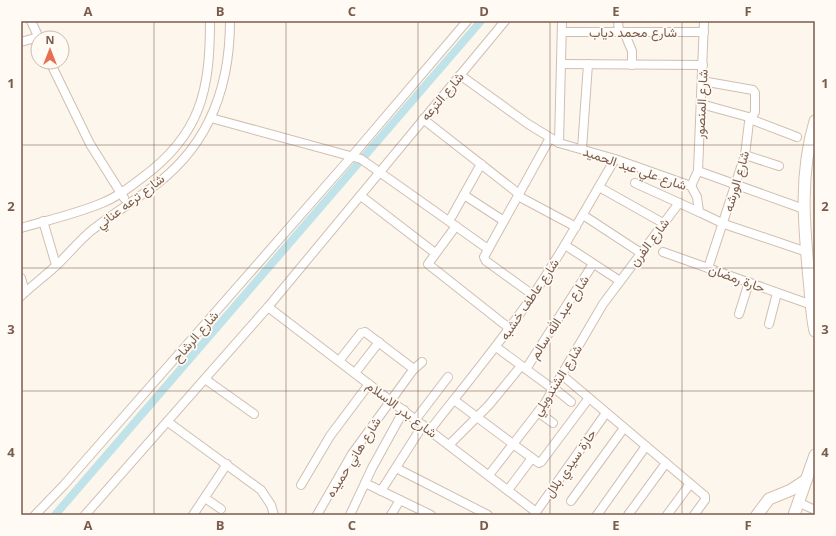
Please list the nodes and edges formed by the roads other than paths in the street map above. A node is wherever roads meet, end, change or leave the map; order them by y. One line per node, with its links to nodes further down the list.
1 (210, 21): 38 (street, شارع ترعه عناني)
2 (230, 21): 19 (street, شارع ترعه عناني)
3 (467, 21): 28 (street)
4 (505, 21): 16 (street, شارع الترعه)
5 (562, 21): 8 (street)
6 (618, 21): 9 (street)
7 (704, 21): 10 (street, شارع المنصور)
8 (562, 32): 9 (street, شارع محمد دياب); 11 (street)
9 (622, 32): 10 (street, شارع محمد دياب); 13 (street)
10 (704, 32): 14 (street, شارع المنصور)
11 (561, 64): 12 (street); 25 (street)
12 (588, 64): 13 (street); 26 (street)
13 (632, 65): 14 (street)
14 (703, 65): 17 (street, شارع المنصور)
15 (54, 70): 38 (street)
16 (460, 75): 21 (street, شارع الترعه); 24 (street, شارع علي عبد الحميد)
17 (702, 81): 18 (street, شارع المنصور); 20 (street, شارع الورشه)
18 (701, 104): 20 (street); 32 (street, شارع المنصور)
19 (211, 118): 28 (street); 42 (street, شارع ترعه عناني)
20 (751, 118): 23 (street); 27 (street, شارع الورشه)
21 (423, 119): 30 (street); 33 (street, شارع الترعه)
22 (815, 121): 44 (main road)
23 (797, 137)
24 (550, 138): 25 (street, شارع علي عبد الحميد); 40 (street)
25 (559, 143): 26 (street, شارع علي عبد الحميد)
26 (582, 150): 29 (street, شارع علي عبد الحميد)
27 (746, 155): 31 (street); 35 (street, شارع الورشه)
28 (357, 157): 33 (street); 124 (street, شارع الرشاح)
29 (615, 159): 36 (street, شارع علي عبد الحميد); 37 (street, شارع عاطف خشبه)
30 (481, 164): 39 (street); 40 (street)
31 (779, 166)
32 (698, 171): 35 (street); 36 (street, شارع المنصور)
33 (381, 172): 41 (street); 52 (street)
34 (634, 183): 43 (street)
35 (736, 184): 44 (street); 51 (street, شارع الورشه)
36 (691, 186): 45 (street, شارع علي عبد الحميد)
37 (599, 187): 46 (street, شارع عاطف خشبه); 50 (street)
38 (121, 194): 42 (street); 48 (street, شارع ترعه عناني)
39 (464, 195): 47 (street); 49 (street)
40 (519, 195): 49 (street); 53 (street)
41 (361, 196): 60 (street); 71 (street)
42 (127, 203): 62 (street, شارع ترعه عناني)
43 (679, 203): 45 (street); 50 (street, شارع الفرن)
44 (804, 209): 58 (main road)
45 (699, 212): 51 (street)
46 (583, 215): 53 (street, شارع عاطف خشبه); 59 (street)
47 (452, 216)
48 (42, 221): 54 (street, شارع ترعه عناني); 62 (street)
49 (504, 221): 56 (street)
50 (663, 223): 59 (street, شارع الفرن)
51 (724, 224): 58 (street); 63 (street, شارع الورشه)
52 (456, 226): 56 (street); 60 (street)
53 (576, 227): 55 (street, شارع عاطف خشبه)
54 (21, 228)
55 (566, 245): 61 (street); 69 (street, شارع عاطف خشبه)
56 (488, 249): 69 (street)
57 (663, 252): 63 (street, حارة رمضان)
58 (806, 252): 70 (main road)
59 (641, 253): 65 (street, شارع الفرن)
60 (435, 254): 74 (street)
61 (593, 264): 65 (street); 80 (street, شارع عبد الله سالم)
62 (56, 265): 68 (street, شارع ترعه عناني)
63 (708, 268): 66 (street, حارة رمضان)
64 (21, 278): 68 (street)
65 (620, 281): 83 (street, شارع الشندويلي)
66 (749, 282): 67 (street, حارة رمضان); 72 (street)
67 (777, 293): 70 (street, حارة رمضان); 73 (street)
68 (23, 294)
69 (534, 295): 74 (street, شارع عاطف خشبه)
70 (812, 305): 75 (main road)
71 (268, 307): 78 (street, شارع بدر الاسلام); 85 (street)
72 (739, 314)
73 (769, 324)
74 (509, 328): 77 (street, شارع عاطف خشبه)
75 (815, 331)
76 (379, 342): 78 (street); 81 (street); 82 (street)
77 (496, 347): 80 (street); 90 (street, شارع عاطف خشبه)
78 (338, 361): 82 (street, شارع بدر الاسلام)
79 (422, 362): 81 (street, شارع هاني حميده)
80 (524, 367): 87 (street); 96 (street, شارع عبد الله سالم)
81 (413, 370): 89 (street, شارع هاني حميده)
82 (355, 373): 86 (street, شارع بدر الاسلام)
83 (562, 376): 87 (street, شارع الشندويلي); 88 (street)
84 (448, 377): 97 (street)
85 (205, 379): 95 (street); 98 (street)
86 (369, 384): 89 (street, شارع بدر الاسلام); 114 (street)
87 (553, 389): 91 (street); 93 (street, شارع الشندويلي)
88 (589, 398): 94 (street); 106 (street)
89 (390, 400): 92 (street, شارع بدر الاسلام); 128 (street, شارع هاني حميده)
90 (454, 400): 96 (street); 100 (street, شارع عاطف خشبه)
91 (571, 402)
92 (404, 410): 97 (street, شارع بدر الاسلام); 112 (street)
93 (538, 412): 99 (street); 102 (street, شارع الشندويلي)
94 (606, 413): 101 (street); 123 (street, حارة سيدي بلال)
95 (254, 414)
96 (477, 417): 102 (street); 103 (street, شارع عبد الله سالم)
97 (416, 419): 100 (street, شارع بدر الاسلام)
98 (168, 422): 108 (street); 125 (street)
99 (553, 423)
100 (426, 427): 103 (street, شارع بدر الاسلام); 109 (street, شارع عاطف خشبه)
101 (624, 428): 104 (street); 119 (street)
102 (513, 444): 106 (street); 110 (street, شارع الشندويلي)
103 (449, 445): 110 (street, شارع بدر الاسلام)
104 (646, 446): 107 (street); 133 (street)
105 (815, 455): 111 (main road)
106 (532, 458): 115 (street)
107 (666, 463): 113 (street); 134 (street)
108 (228, 464): 117 (street); 127 (street)
109 (396, 468): 116 (street, شارع عاطف خشبه); 132 (street)
110 (489, 475): 115 (street, شارع بدر الاسلام)
111 (806, 480): 120 (main road); 137 (main road)
112 (365, 484): 116 (street); 129 (street)
113 (690, 484): 135 (street); 136 (street)
114 (301, 485)
115 (508, 490): 123 (street, شارع بدر الاسلام)
116 (381, 491): 118 (street)
117 (204, 498): 121 (street); 126 (street)
118 (400, 500): 130 (street); 131 (street)
119 (570, 501)
120 (800, 503): 122 (street); 138 (main road)
121 (221, 510)
122 (815, 510)
123 (535, 513)
124 (35, 515)
125 (85, 515)
126 (193, 515)
127 (274, 515)
128 (316, 515)
129 (350, 515)
130 (391, 515)
131 (431, 515)
132 (488, 515)
133 (597, 515)
134 (628, 515)
135 (668, 515)
136 (694, 515)
137 (757, 515)
138 (794, 515)

